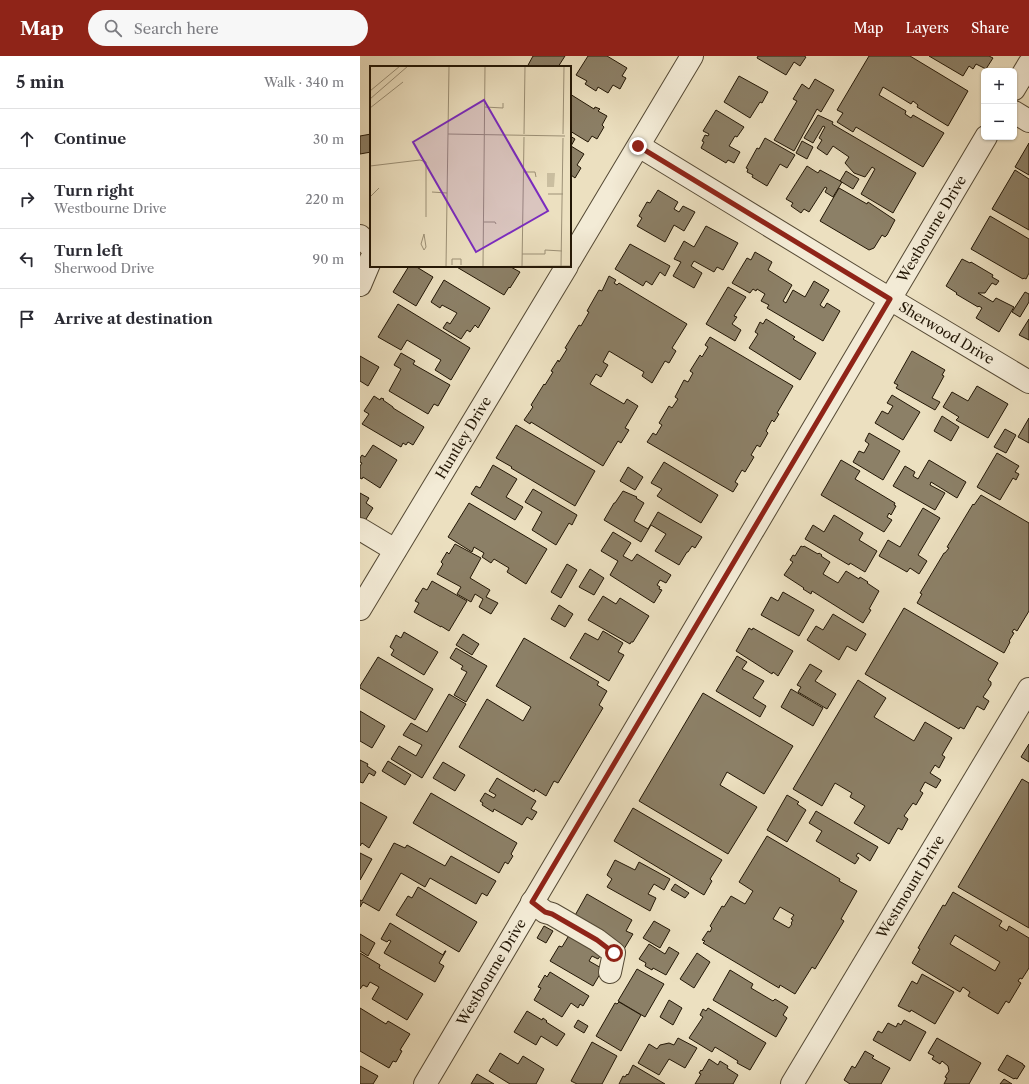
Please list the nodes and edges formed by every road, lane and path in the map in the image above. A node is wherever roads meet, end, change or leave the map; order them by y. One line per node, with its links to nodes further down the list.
1 (692, 56): 7 (street)
2 (1029, 64): 3 (street)
3 (1017, 84)
4 (1017, 114): 5 (street)
5 (1029, 121)
6 (984, 140): 14 (street, Westbourne Drive)
7 (638, 146): 10 (street); 14 (street, Sherwood Drive)
8 (360, 236): 9 (street)
9 (370, 246)
10 (571, 258)
11 (370, 261): 13 (street)
12 (565, 267): 17 (street, Huntley Drive)
13 (360, 285)
14 (890, 299): 15 (street, Sherwood Drive); 21 (street, Westbourne Drive)
15 (1029, 382)
16 (360, 529): 17 (street)
17 (395, 550): 18 (street, Huntley Drive)
18 (360, 608)
19 (1029, 689): 20 (street, Westmount Drive)
20 (1021, 720): 24 (street, Westmount Drive)
21 (532, 902): 22 (street); 23 (street, Westbourne Drive)
22 (610, 972)
23 (425, 1084)
24 (792, 1084)

